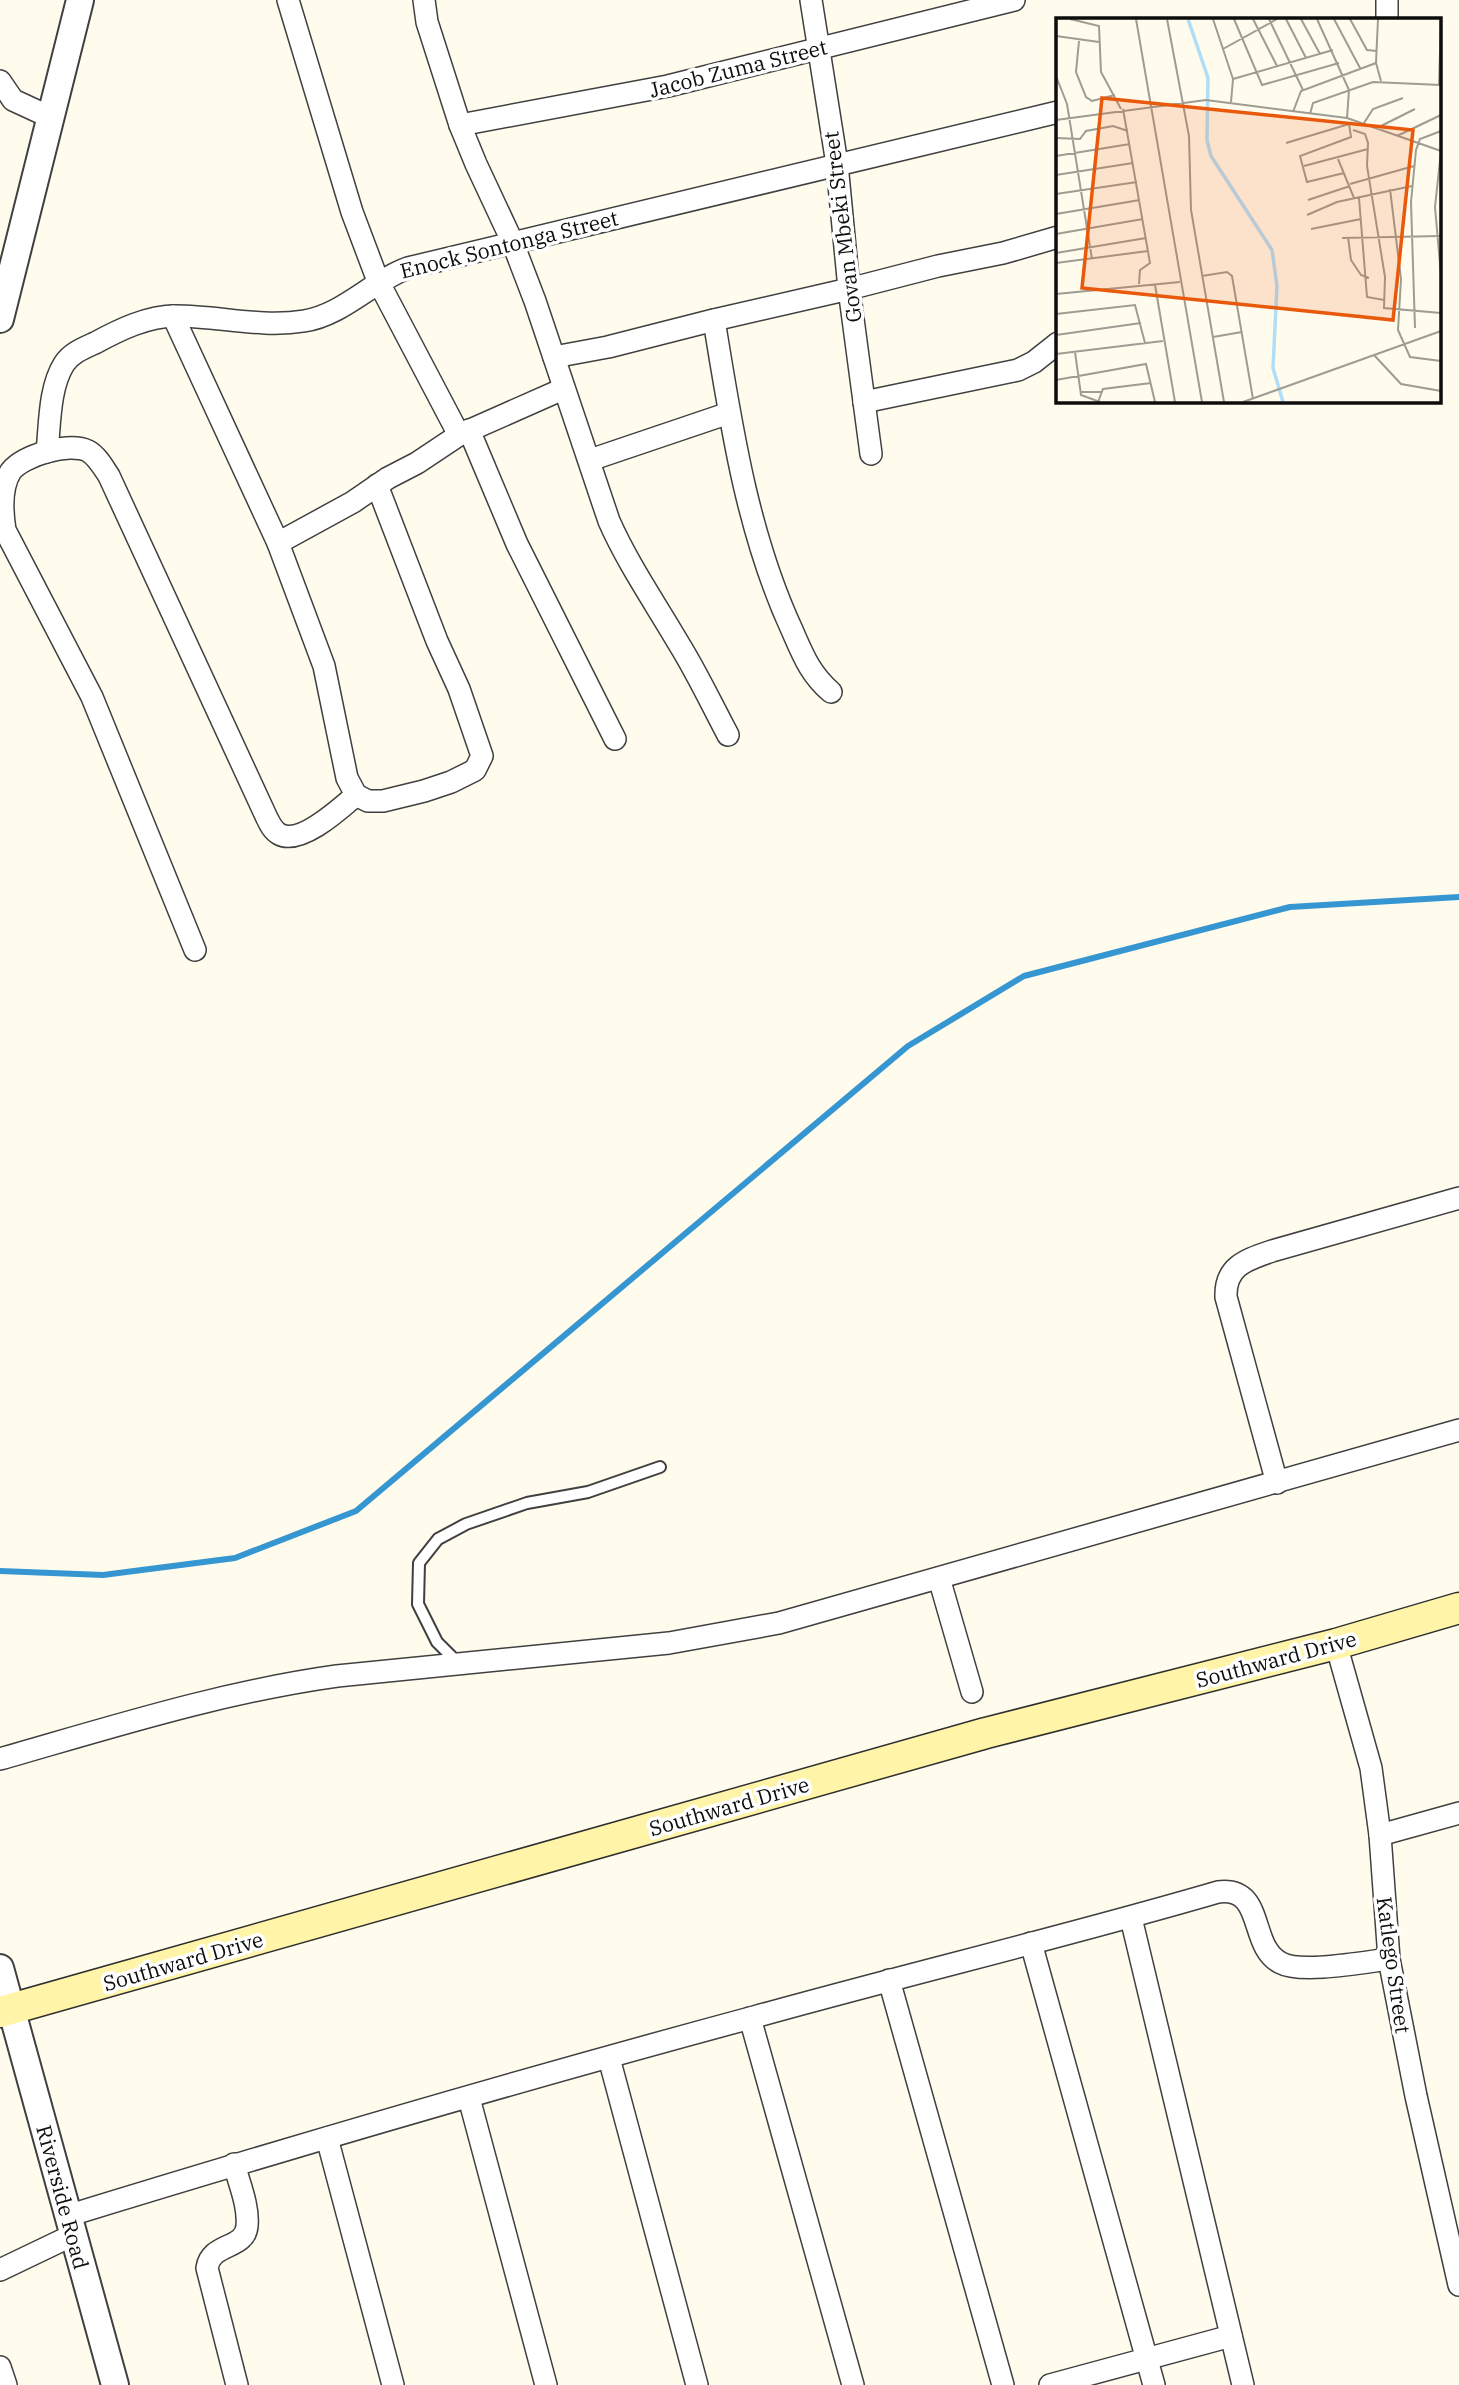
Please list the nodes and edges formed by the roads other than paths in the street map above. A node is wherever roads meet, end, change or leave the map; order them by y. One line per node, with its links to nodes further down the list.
1 (80, 0): 11 (street)
2 (288, 0): 17 (street)
3 (424, 0): 12 (street)
4 (811, 0): 8 (street, Govan Mbeki Street)
5 (1014, 0): 8 (street, Jacob Zuma Street)
6 (1387, 0): 7 (street)
7 (1387, 18)
8 (818, 49): 12 (street, Jacob Zuma Street); 13 (street, Govan Mbeki Street)
9 (0, 81): 11 (street)
10 (1056, 112): 13 (street, Enock Sontonga Street)
11 (52, 118): 16 (street)
12 (460, 125): 15 (street)
13 (836, 164): 15 (street, Enock Sontonga Street); 18 (street, Govan Mbeki Street)
14 (1056, 238): 18 (street)
15 (512, 242): 17 (street, Enock Sontonga Street); 23 (street)
16 (6, 272): 20 (street)
17 (378, 281): 19 (street, Enock Sontonga Street); 27 (street)
18 (849, 289): 21 (street); 25 (street, Govan Mbeki Street)
19 (173, 316): 28 (street, Enock Sontonga Street); 32 (street)
20 (0, 319)
21 (713, 320): 23 (street); 26 (street)
22 (1056, 345): 25 (street)
23 (554, 356): 24 (street)
24 (563, 389): 27 (street); 30 (street)
25 (864, 402): 29 (street, Govan Mbeki Street)
26 (729, 413): 30 (street); 33 (street)
27 (464, 433): 31 (street); 35 (street)
28 (47, 453): 36 (street); 37 (street)
29 (871, 454)
30 (590, 460): 34 (street)
31 (377, 485): 32 (street); 36 (street)
32 (278, 542): 36 (street)
33 (831, 692)
34 (728, 735)
35 (615, 739)
36 (356, 795)
37 (195, 950)
38 (1459, 1198): 41 (street)
39 (1459, 1430): 41 (street)
40 (660, 1467): 45 (lane)
41 (1277, 1483): 42 (street)
42 (939, 1578): 45 (street); 46 (street)
43 (1459, 1608): 44 (main road, Southward Drive)
44 (1336, 1644): 49 (street, Katlego Street); 55 (main road, Southward Drive)
45 (460, 1665): 47 (street)
46 (972, 1692)
47 (0, 1759)
48 (1459, 1813): 49 (street)
49 (1380, 1835): 52 (street, Katlego Street)
50 (1131, 1918): 51 (street); 52 (street); 64 (street)
51 (1031, 1943): 54 (street); 65 (street)
52 (1390, 1959): 63 (street, Katlego Street)
53 (0, 1968): 55 (street, Riverside Road)
54 (889, 1980): 56 (street); 74 (street)
55 (6, 2011): 61 (street, Riverside Road)
56 (750, 2018): 57 (street); 73 (street)
57 (609, 2058): 58 (street); 72 (street)
58 (469, 2098): 59 (street); 71 (street)
59 (327, 2138): 60 (street); 70 (street)
60 (234, 2164): 61 (street); 69 (street)
61 (70, 2225): 62 (street); 68 (street, Riverside Road)
62 (0, 2270)
63 (1459, 2285)
64 (1231, 2336): 65 (street); 77 (street)
65 (1147, 2359): 75 (street); 76 (street)
66 (0, 2367): 67 (street)
67 (6, 2385)
68 (115, 2385)
69 (237, 2385)
70 (393, 2385)
71 (546, 2385)
72 (697, 2385)
73 (853, 2385)
74 (1003, 2385)
75 (1050, 2385)
76 (1154, 2385)
77 (1243, 2385)

